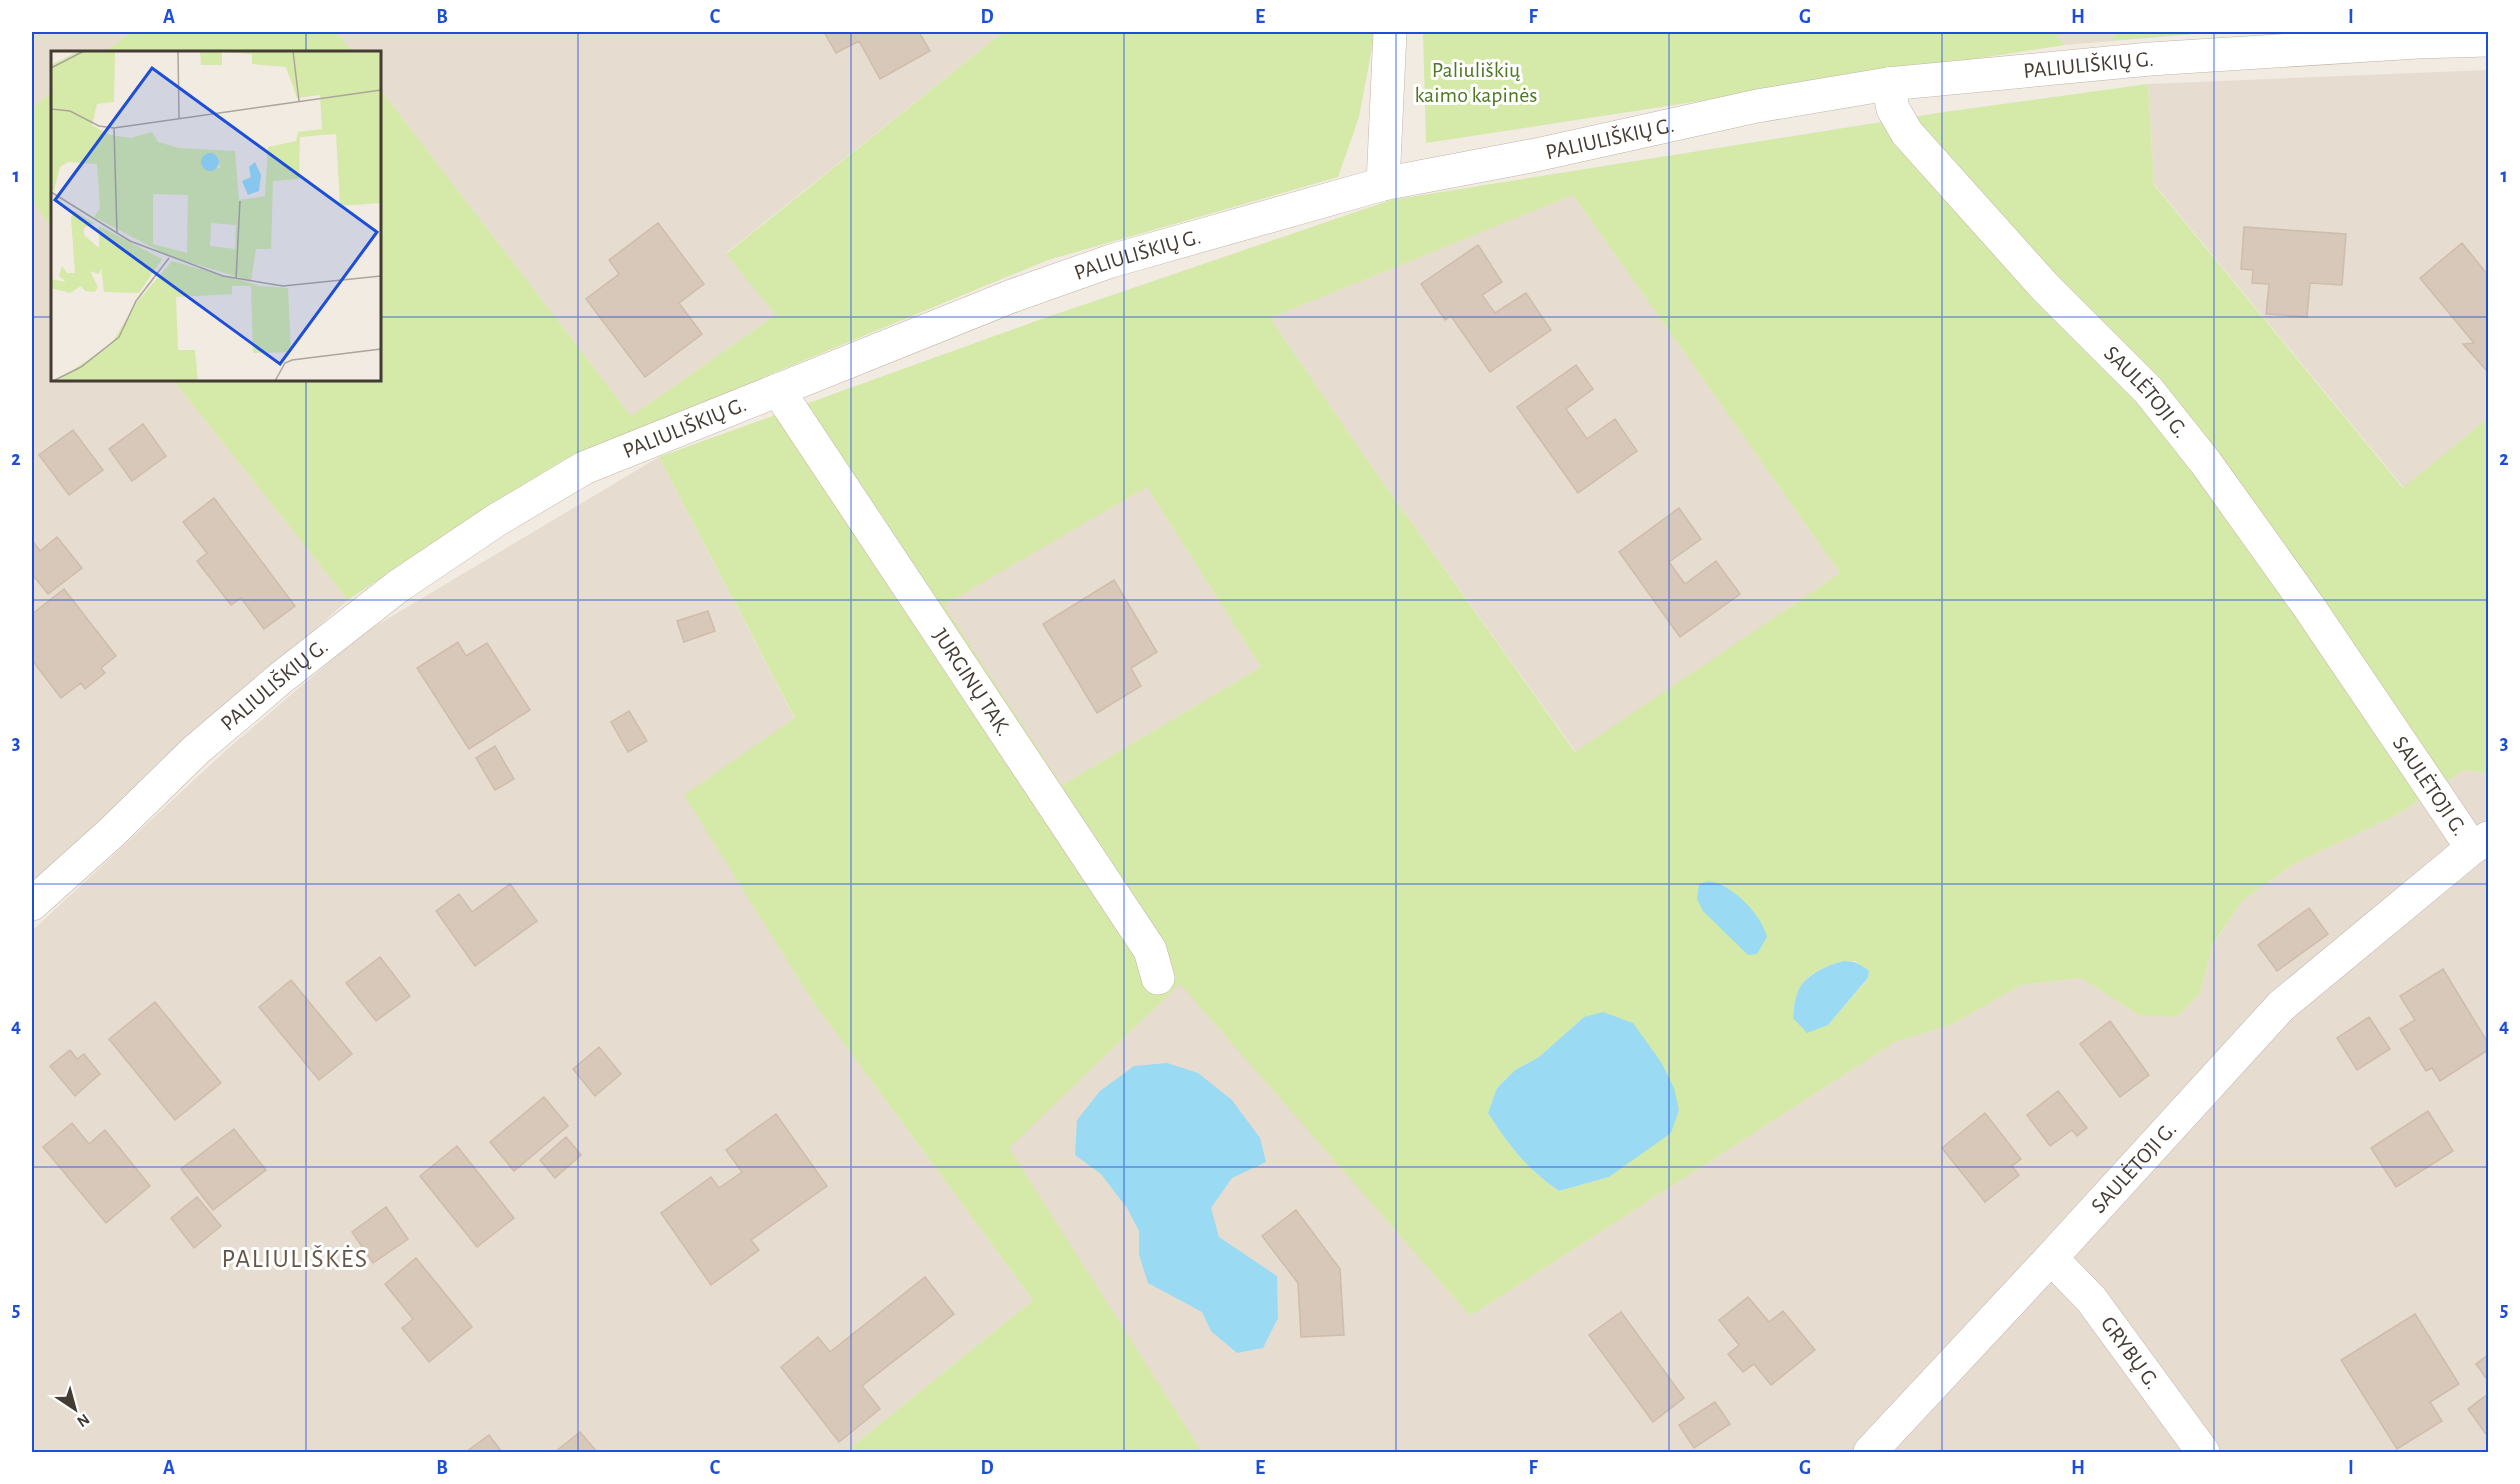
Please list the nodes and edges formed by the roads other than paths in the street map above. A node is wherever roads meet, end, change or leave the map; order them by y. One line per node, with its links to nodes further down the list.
1 (1390, 32): 4 (street)
2 (2488, 40): 3 (street, PALIULIŠKIŲ G.)
3 (1888, 84): 4 (street, PALIULIŠKIŲ G.); 6 (street, SAULĖTOJI G.)
4 (1383, 184): 5 (street, PALIULIŠKIŲ G.)
5 (778, 390): 7 (street, PALIULIŠKIŲ G.); 8 (street, JURGINŲ TAK.)
6 (2480, 843): 9 (street, SAULĖTOJI G.)
7 (32, 904)
8 (1158, 978)
9 (2051, 1258): 10 (street, SAULĖTOJI G.); 11 (street, GRYBŲ G.)
10 (1870, 1452)
11 (2203, 1452)

